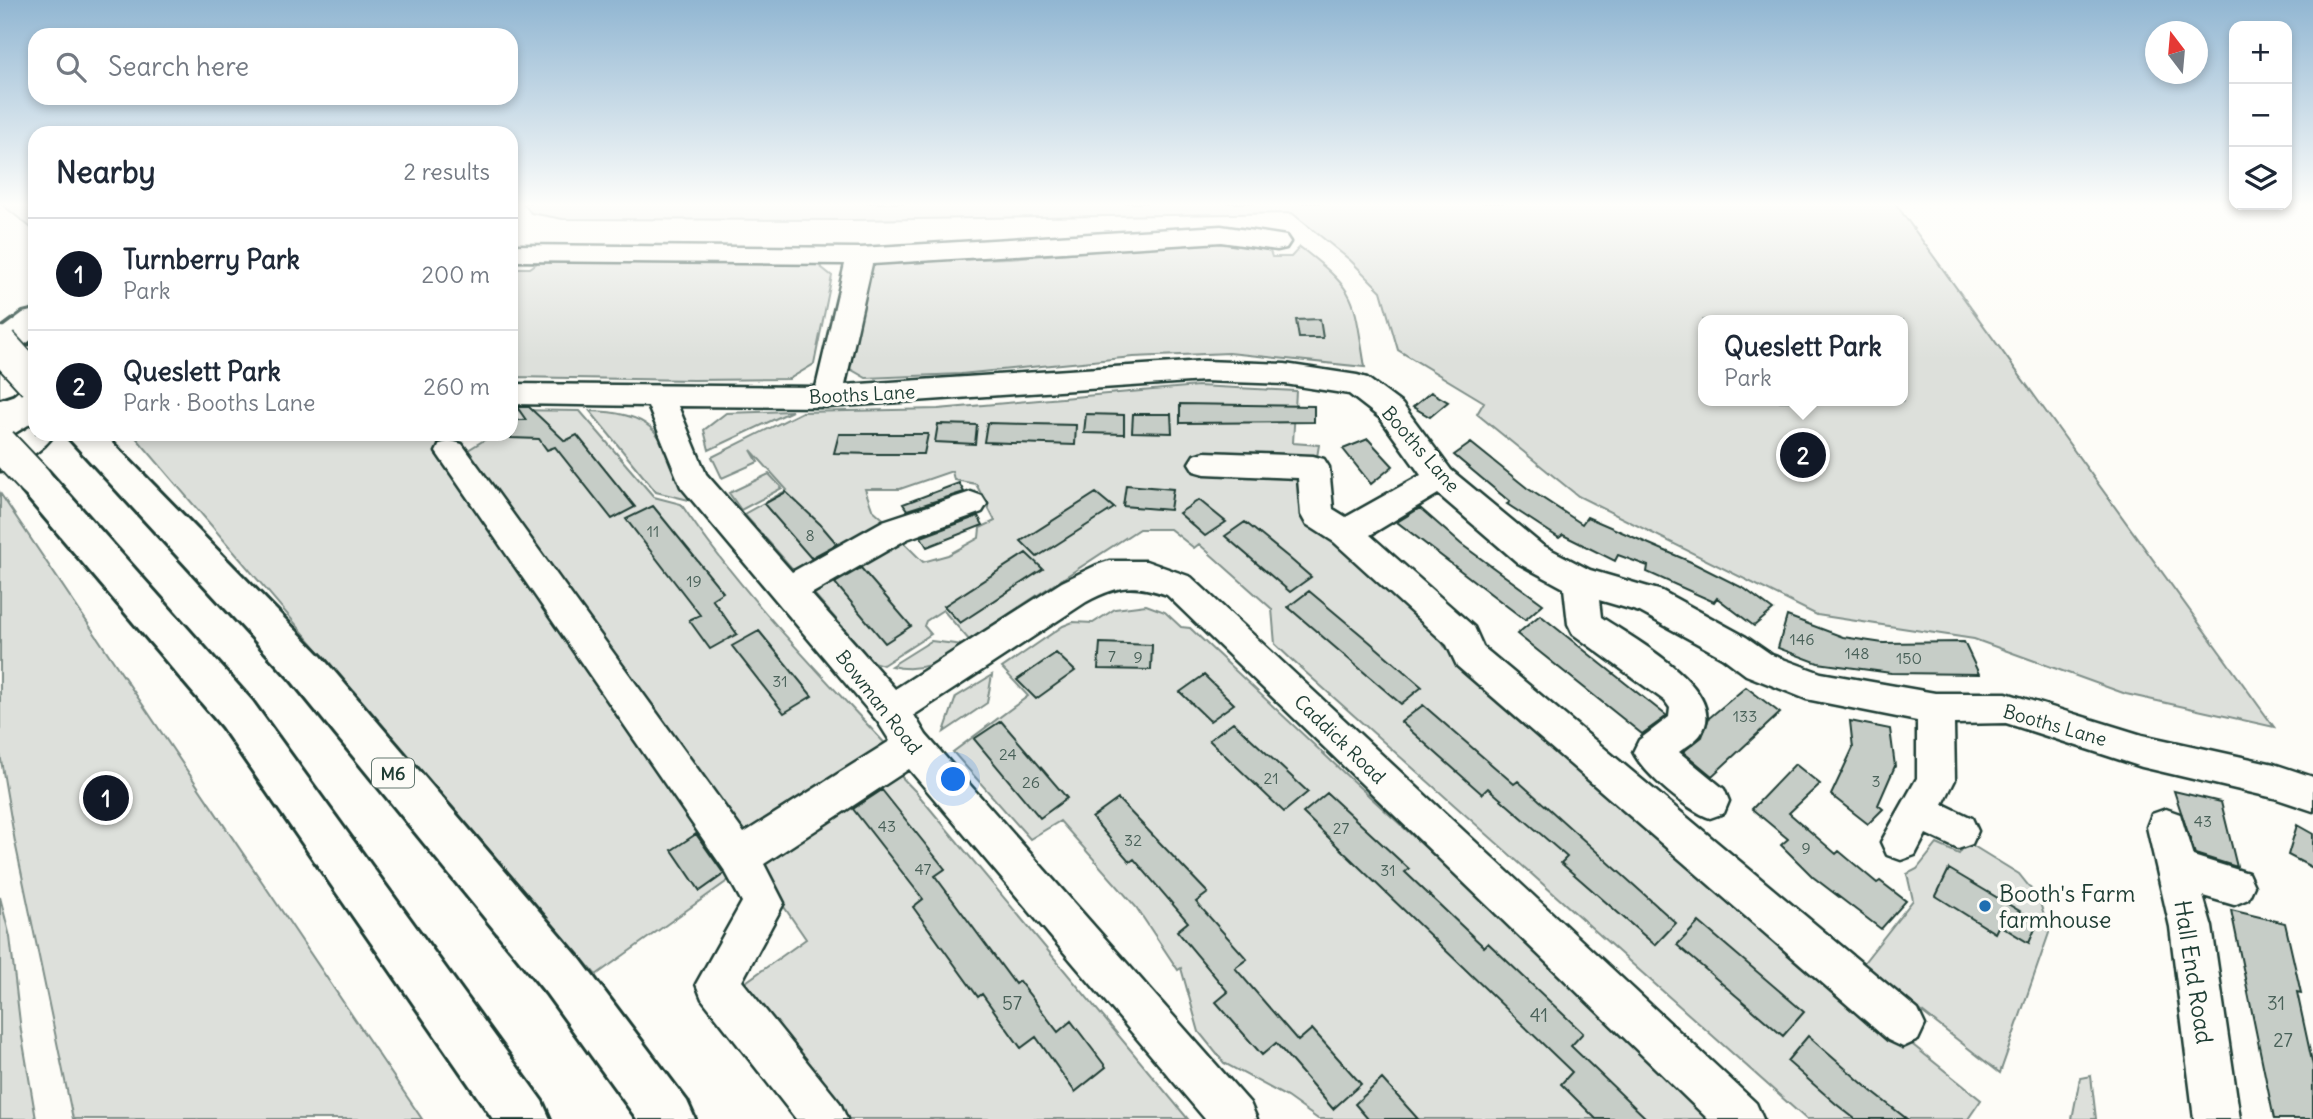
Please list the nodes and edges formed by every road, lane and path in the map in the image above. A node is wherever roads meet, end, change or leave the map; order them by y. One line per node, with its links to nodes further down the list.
1 (769, 255): 3 (street)
2 (872, 255): 3 (street)
3 (860, 256): 11 (street)
4 (28, 326): 5 (highway)
5 (0, 345): 7 (highway, bridge)
6 (28, 362): 8 (highway)
7 (28, 375)
8 (0, 385)
9 (518, 394): 10 (street, Booths Lane)
10 (660, 397): 11 (street, Booths Lane); 22 (street, Bowman Road)
11 (828, 397): 18 (street, Booths Lane)
12 (35, 441): 17 (street)
13 (90, 441): 35 (highway, M6)
14 (0, 444): 17 (highway, bridge)
15 (451, 452): 30 (street)
16 (1205, 463): 20 (street)
17 (17, 471): 34 (highway)
18 (1440, 478): 20 (street); 21 (street, Booths Lane)
19 (971, 504): 22 (street)
20 (1346, 533): 33 (street)
21 (1580, 582): 23 (street, Booths Lane); 27 (street)
22 (788, 591): 24 (street, Bowman Road)
23 (1935, 709): 26 (street, Booths Lane); 29 (street)
24 (891, 711): 25 (street, Bowman Road); 38 (street, Caddick Road)
25 (913, 746): 30 (street); 37 (street, Bowman Road)
26 (2313, 794)
27 (1710, 801)
28 (2166, 827): 31 (street, Hall End Road)
29 (1958, 831)
30 (739, 858): 36 (street)
31 (2177, 870): 32 (street); 39 (street, Hall End Road)
32 (2234, 886)
33 (1903, 1026)
34 (524, 1119)
35 (669, 1119)
36 (824, 1119)
37 (1234, 1119)
38 (1741, 1119)
39 (2217, 1119)

